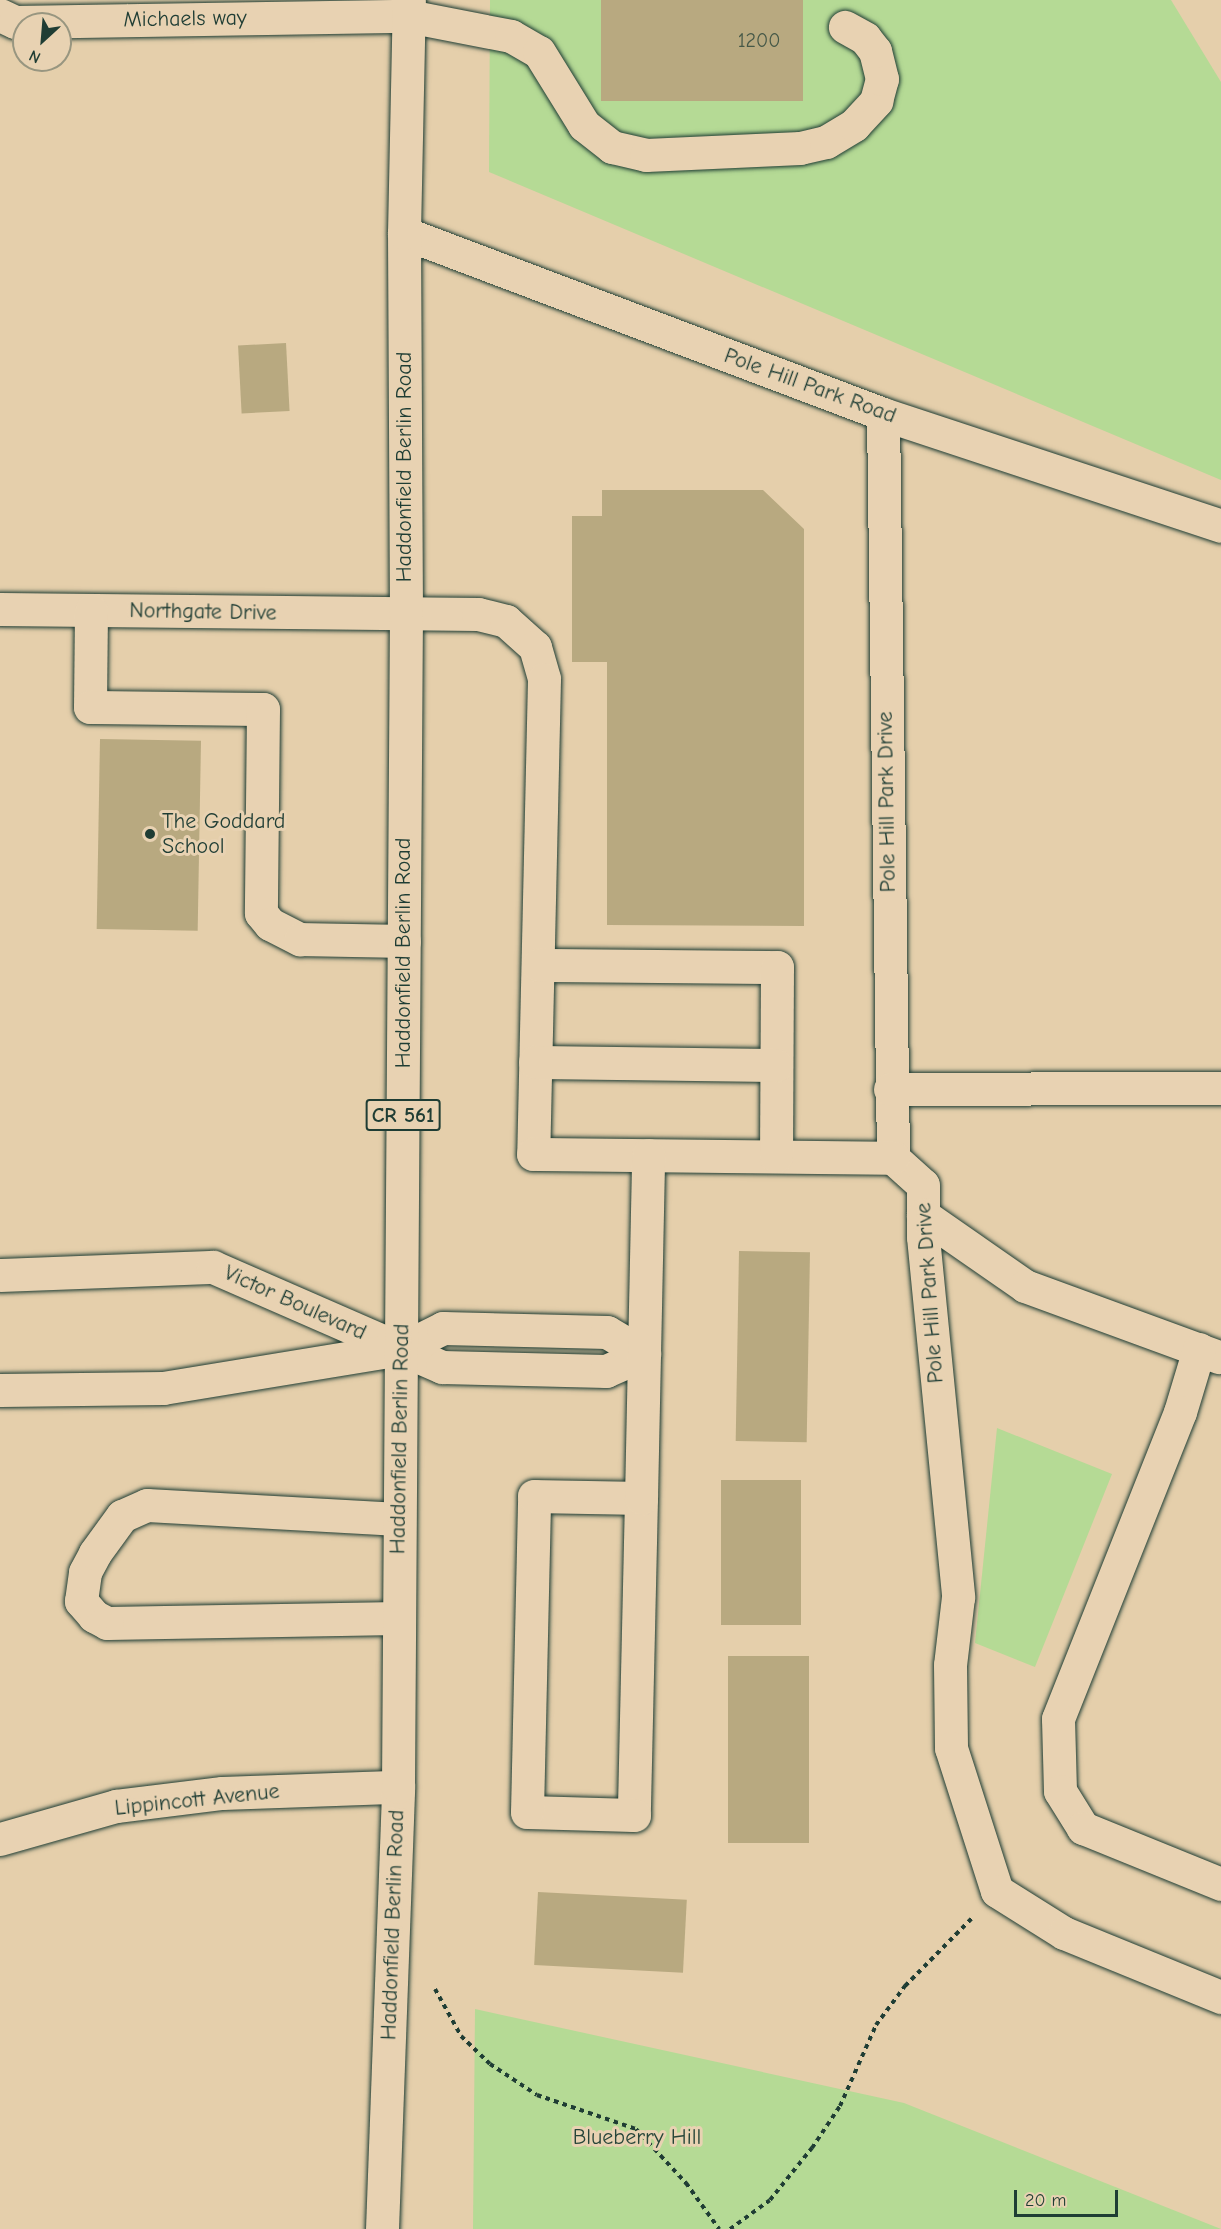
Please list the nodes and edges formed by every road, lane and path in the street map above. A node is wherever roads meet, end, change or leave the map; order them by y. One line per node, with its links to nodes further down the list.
1 (408, 8): 2 (main road, Michaels way); 3 (main road, Michaels way); 4 (main road, Haddonfield Berlin Road / CR 561)
2 (0, 15)
3 (845, 27)
4 (404, 233): 5 (main road, Pole Hill Park Road); 9 (main road, Haddonfield Berlin Road / CR 561)
5 (883, 414): 6 (main road, Pole Hill Park Road); 15 (main road, Pole Hill Park Drive)
6 (1221, 526)
7 (0, 609): 8 (main road, Northgate Drive)
8 (91, 611): 9 (main road, Northgate Drive); 10 (main road)
9 (406, 615): 10 (main road, Haddonfield Berlin Road / CR 561); 11 (main road, Northgate Drive)
10 (405, 941): 21 (main road, Haddonfield Berlin Road / CR 561)
11 (538, 965): 12 (main road, Northgate Drive); 13 (main road)
12 (535, 1062): 13 (main road); 16 (main road, Northgate Drive)
13 (776, 1065): 17 (main road)
14 (1221, 1088): 15 (main road)
15 (890, 1089): 18 (main road, Pole Hill Park Drive)
16 (648, 1155): 17 (main road); 23 (main road)
17 (776, 1156): 18 (main road)
18 (893, 1158): 19 (main road, Pole Hill Park Drive)
19 (923, 1215): 22 (main road); 31 (main road, Pole Hill Park Drive)
20 (0, 1275): 21 (main road, Victor Boulevard)
21 (401, 1348): 23 (main road); 24 (main road, Victor Boulevard); 26 (main road, Haddonfield Berlin Road / CR 561)
22 (1210, 1353): 30 (main road)
23 (644, 1354): 25 (main road)
24 (0, 1390)
25 (640, 1498): 25 (main road)
26 (399, 1519): 27 (main road, Haddonfield Berlin Road / CR 561); 27 (main road)
27 (398, 1618): 28 (main road, Haddonfield Berlin Road / CR 561)
28 (398, 1787): 29 (main road, Lippincott Avenue); 34 (main road, Haddonfield Berlin Road / CR 561)
29 (0, 1839)
30 (1221, 1884)
31 (997, 1891): 33 (main road); 36 (path)
32 (435, 1989): 35 (path)
33 (1221, 1997)
34 (382, 2229)
35 (719, 2229)
36 (730, 2229)

